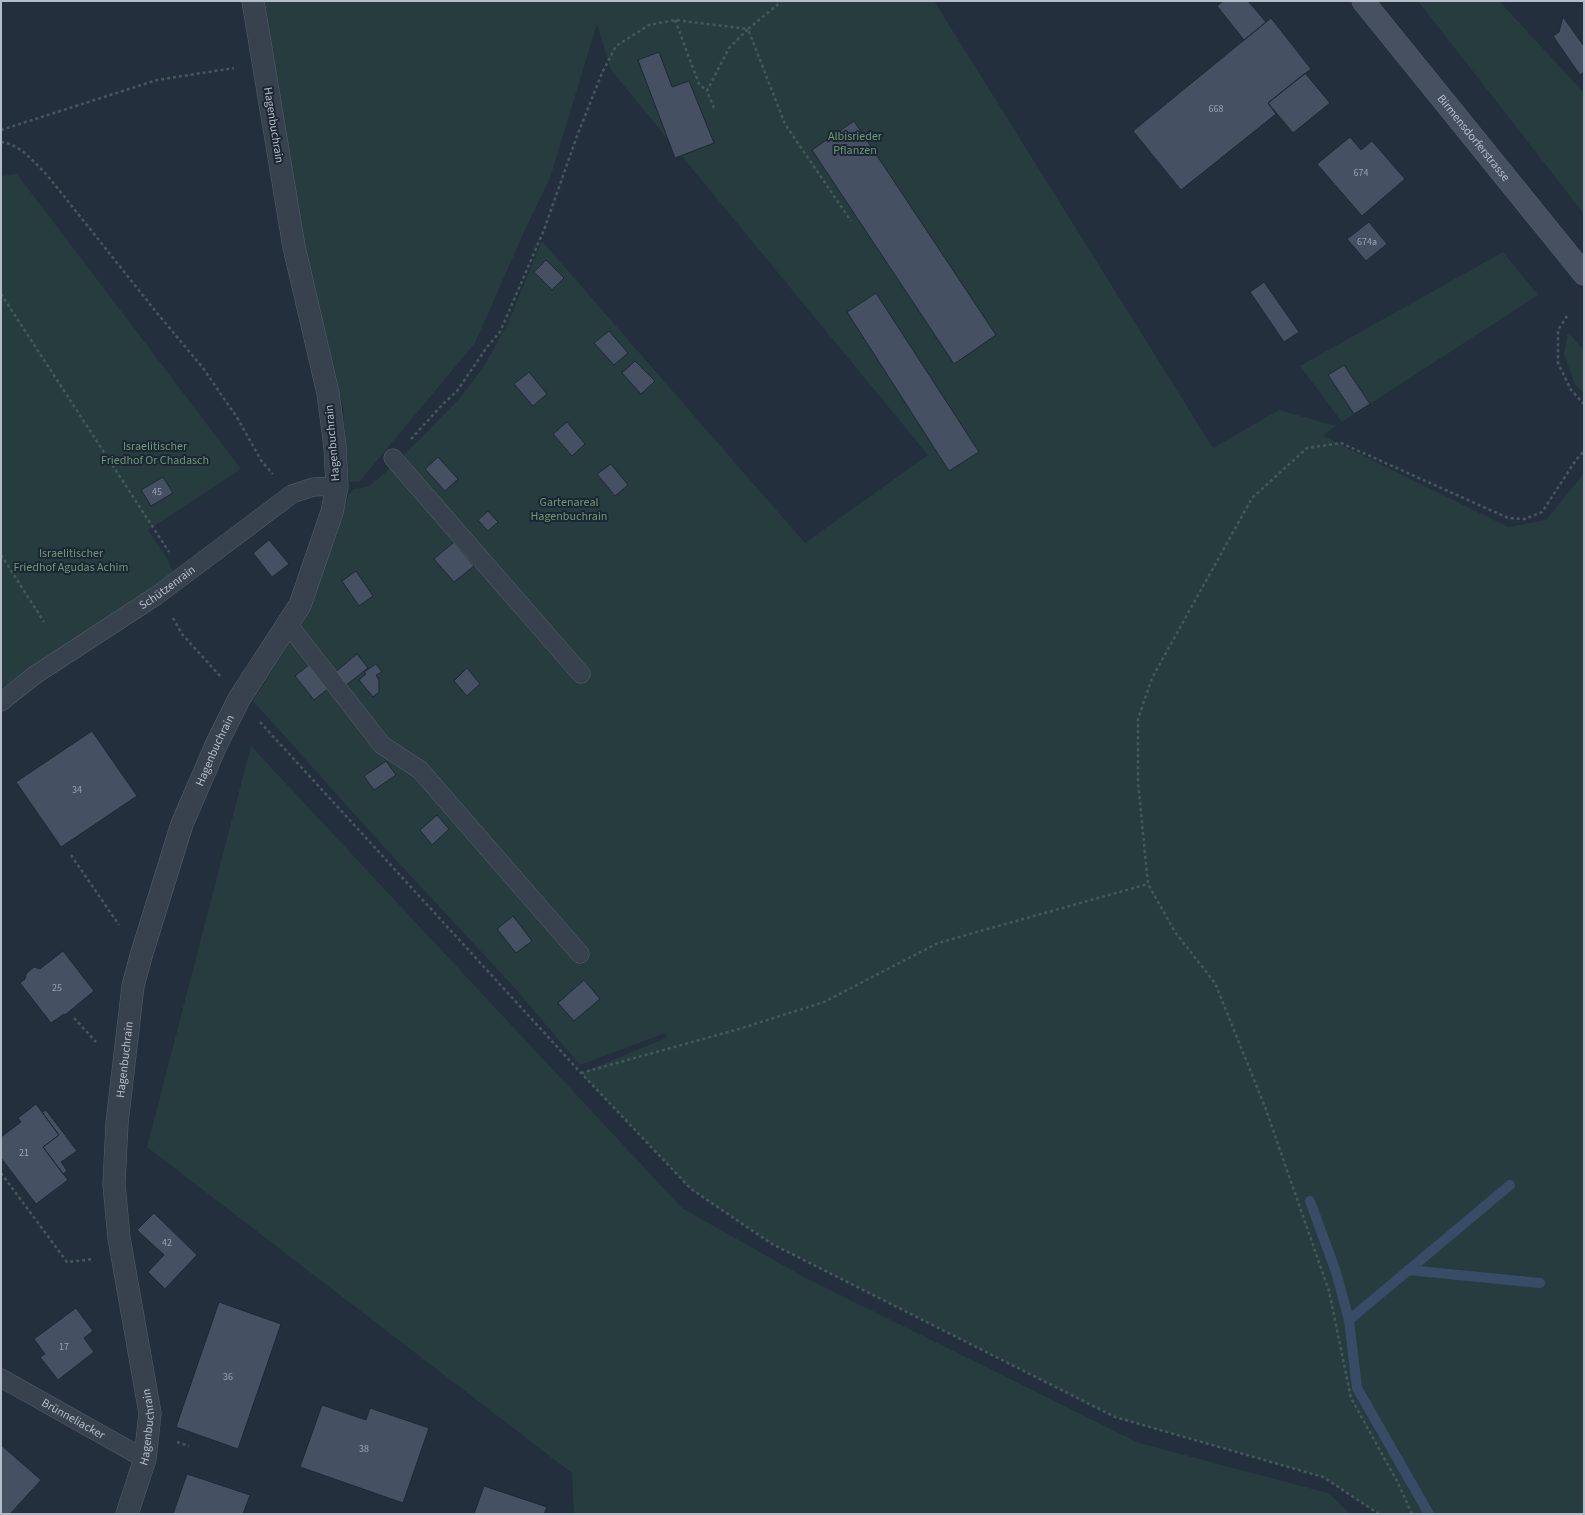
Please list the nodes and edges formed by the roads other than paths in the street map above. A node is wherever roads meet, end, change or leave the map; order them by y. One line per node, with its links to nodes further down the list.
1 (253, 1): 5 (street, Hagenbuchrain)
2 (1363, 1): 3 (main road, Birmensdorferstrasse)
3 (1584, 274)
4 (393, 458): 7 (lane)
5 (337, 486): 6 (street, Hagenbuchrain); 8 (lane, Schützenrain)
6 (288, 624): 9 (lane); 11 (street, Hagenbuchrain)
7 (581, 674)
8 (1, 702)
9 (580, 954)
10 (1, 1378): 11 (lane, Brünneliacker)
11 (145, 1459): 12 (street, Hagenbuchrain)
12 (126, 1514)

